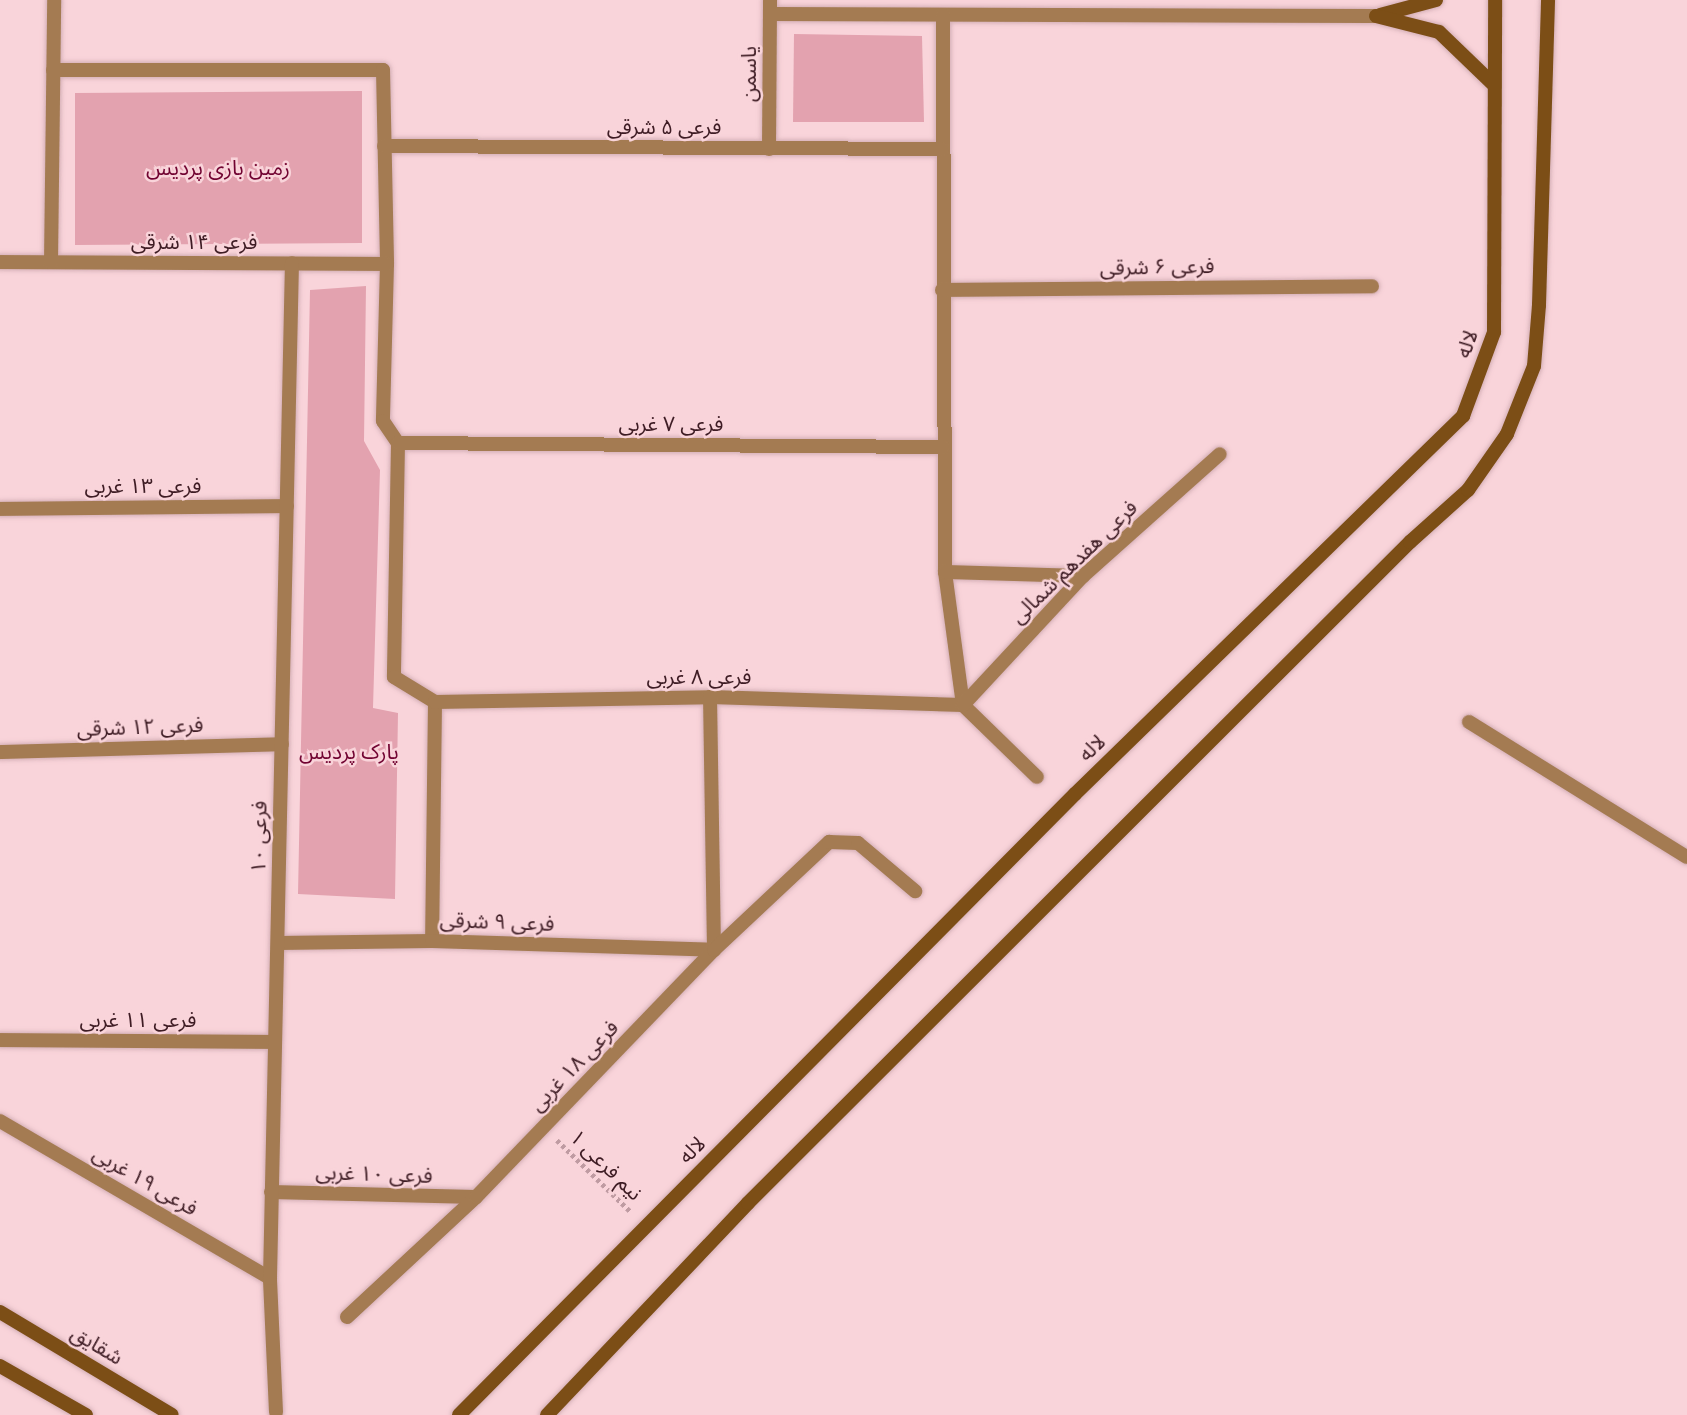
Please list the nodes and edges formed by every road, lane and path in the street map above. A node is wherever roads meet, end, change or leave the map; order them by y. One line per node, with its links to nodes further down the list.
1 (54, 0): 8 (street)
2 (1436, 0): 7 (street)
3 (1495, 0): 9 (street, لاله)
4 (1548, 0): 53 (street)
5 (770, 7): 6 (street); 11 (street, یاسمن)
6 (943, 15): 7 (street); 12 (street)
7 (1376, 16): 9 (street)
8 (53, 70): 10 (street); 14 (street)
9 (1493, 84): 44 (street, لاله)
10 (384, 146): 11 (street, فرعی ۵ شرقی); 16 (street)
11 (769, 149): 12 (street, فرعی ۵ شرقی)
12 (942, 149): 18 (street)
13 (0, 262): 14 (street, فرعی ۱۴ شرقی)
14 (51, 262): 15 (street, فرعی ۱۴ شرقی)
15 (292, 263): 16 (street, فرعی ۱۴ شرقی); 22 (street, فرعی ۱۰)
16 (387, 264): 19 (street)
17 (1372, 286): 18 (street, فرعی ۶ شرقی)
18 (942, 290): 20 (street)
19 (398, 443): 20 (street, فرعی ۷ غربی); 27 (street)
20 (943, 447): 24 (street)
21 (1220, 454): 25 (street, فرعی هفدهم شمالی)
22 (287, 506): 23 (street, فرعی ۱۳ غربی); 30 (street, فرعی ۱۰)
23 (0, 509)
24 (944, 572): 25 (street); 28 (street)
25 (1083, 576): 28 (street, فرعی هفدهم شمالی)
26 (710, 697): 27 (street, فرعی ۸ غربی); 28 (street, فرعی ۸ غربی); 37 (street)
27 (435, 702): 35 (street)
28 (963, 705): 32 (street)
29 (1469, 722): 33 (street)
30 (282, 744): 31 (street, فرعی ۱۲ شرقی); 36 (street, فرعی ۱۰)
31 (0, 752)
32 (1037, 777)
33 (1687, 857)
34 (915, 891): 37 (street, فرعی ۱۸ غربی)
35 (432, 941): 36 (street, فرعی ۹ شرقی); 37 (street, فرعی ۹ شرقی)
36 (278, 943): 39 (street, فرعی ۱۰)
37 (714, 950): 41 (street, فرعی ۱۸ غربی)
38 (0, 1040): 39 (street, فرعی ۱۱ غربی)
39 (275, 1042): 42 (street, فرعی ۱۰)
40 (0, 1121): 45 (street, فرعی ۱۹ غربی)
41 (544, 1127): 43 (street, فرعی ۱۸ غربی); 44 (path, نیم فرعی ۱)
42 (271, 1192): 43 (street, فرعی ۱۰ غربی); 45 (street, فرعی ۱۰)
43 (476, 1197): 47 (street, فرعی ۱۸ غربی)
44 (647, 1226): 52 (street, لاله)
45 (270, 1278): 49 (street, فرعی ۱۰)
46 (0, 1312): 51 (street, شقایق)
47 (347, 1317)
48 (0, 1366): 50 (street)
49 (276, 1412)
50 (86, 1415)
51 (172, 1415)
52 (459, 1415)
53 (547, 1415)

